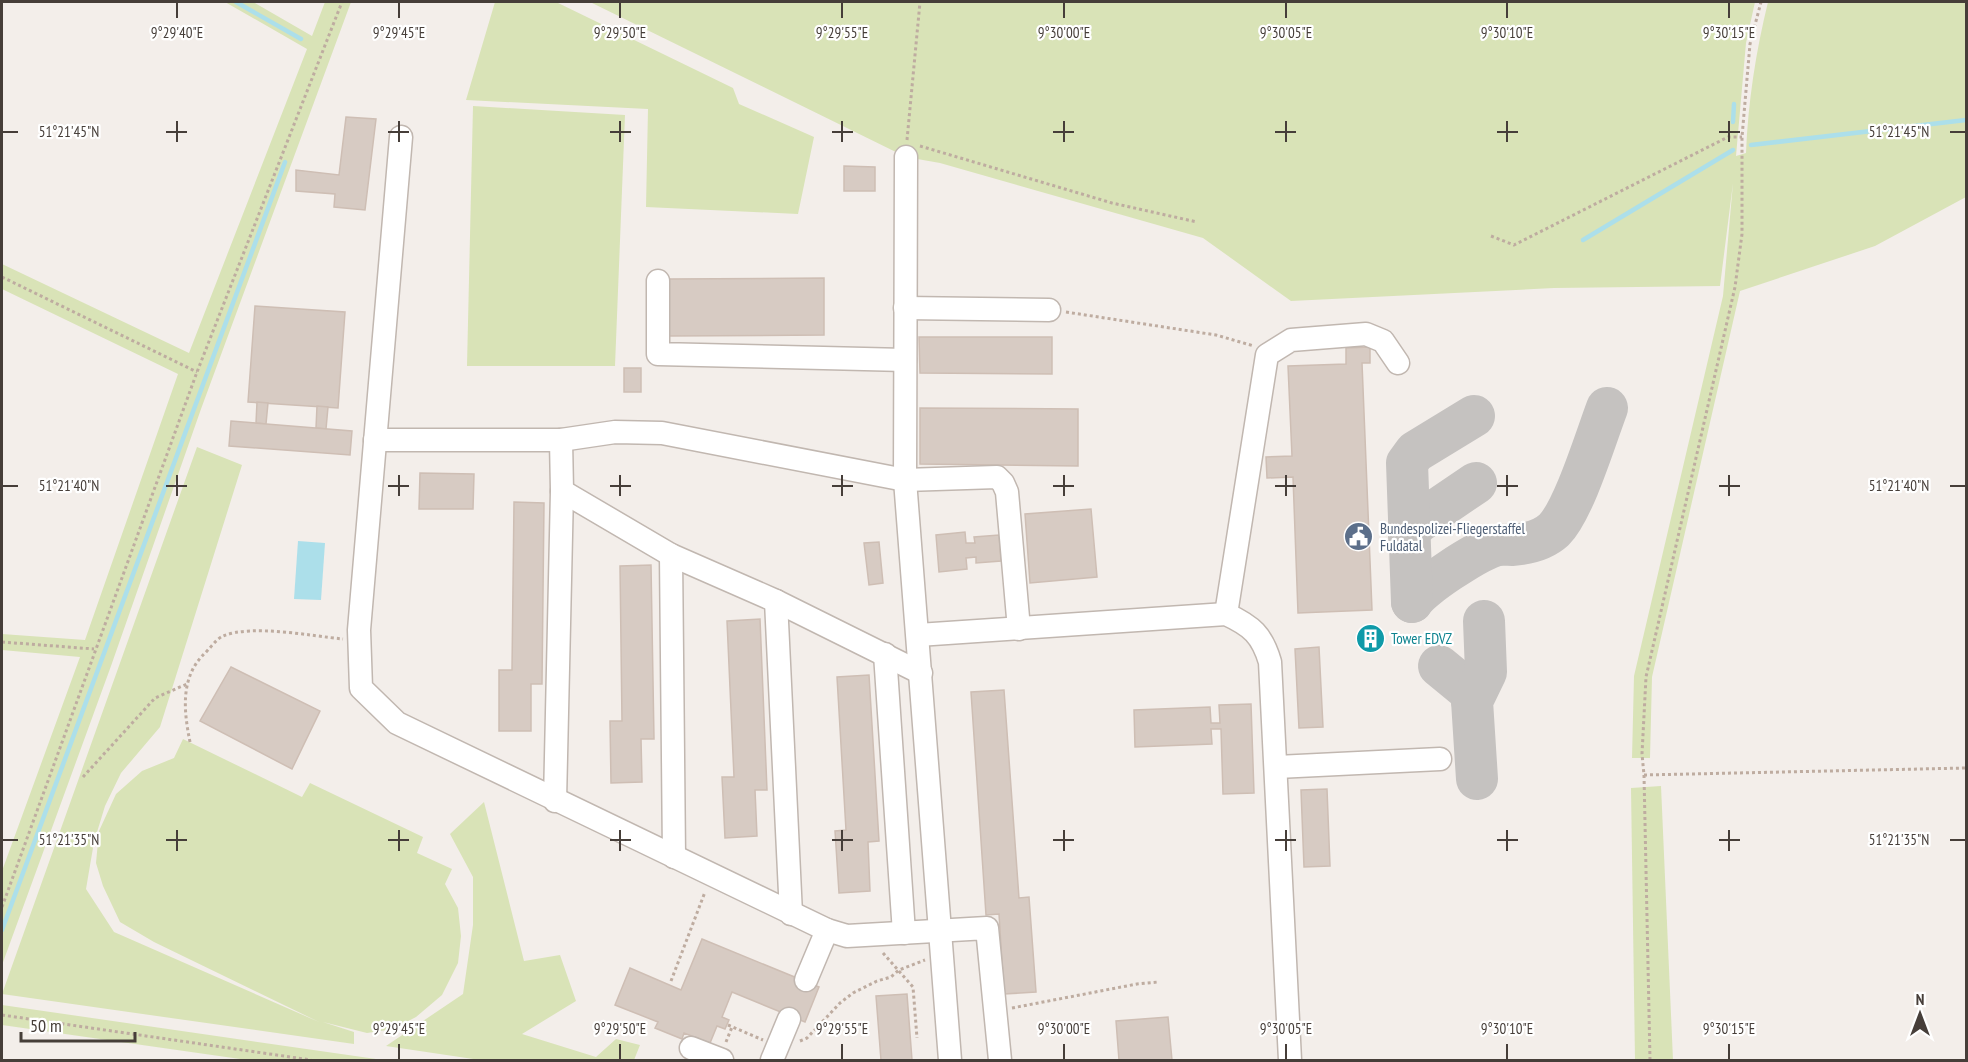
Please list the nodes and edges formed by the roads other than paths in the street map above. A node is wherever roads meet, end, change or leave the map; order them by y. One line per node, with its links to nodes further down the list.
1 (401, 136): 8 (lane)
2 (906, 149): 4 (lane)
3 (658, 281): 6 (lane)
4 (905, 308): 5 (lane); 6 (lane)
5 (1049, 310)
6 (905, 360): 10 (lane)
7 (1398, 363): 14 (lane)
8 (375, 440): 9 (lane); 21 (lane)
9 (561, 440): 10 (lane); 11 (lane)
10 (905, 480): 15 (lane); 16 (lane)
11 (562, 491): 12 (lane); 21 (lane)
12 (671, 555): 13 (lane); 22 (lane)
13 (776, 601): 17 (lane); 23 (lane)
14 (1226, 614): 15 (lane); 20 (lane)
15 (1020, 629): 16 (lane)
16 (918, 635): 18 (lane)
17 (885, 654): 18 (lane); 25 (lane)
18 (921, 673): 26 (lane)
19 (1440, 759): 20 (lane)
20 (1276, 767): 34 (lane)
21 (555, 801): 22 (lane)
22 (674, 857): 23 (lane)
23 (791, 914): 24 (lane)
24 (827, 930): 25 (lane); 27 (lane)
25 (904, 933): 26 (lane)
26 (940, 943): 32 (lane); 33 (lane)
27 (806, 980)
28 (789, 1019): 30 (lane)
29 (691, 1048): 31 (lane)
30 (777, 1050)
31 (722, 1060)
32 (950, 1060)
33 (1000, 1060)
34 (1290, 1060)

